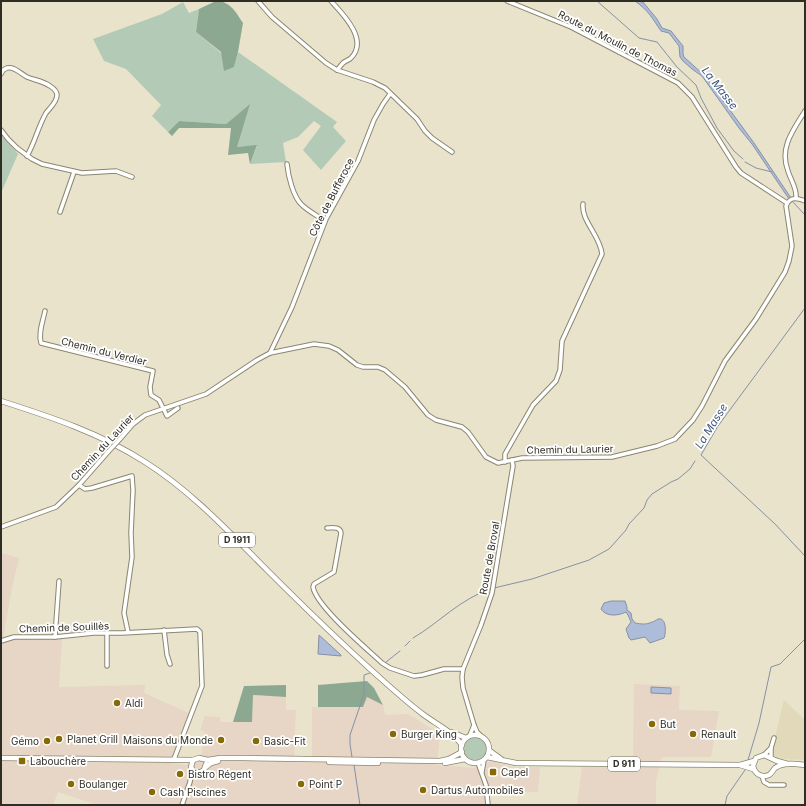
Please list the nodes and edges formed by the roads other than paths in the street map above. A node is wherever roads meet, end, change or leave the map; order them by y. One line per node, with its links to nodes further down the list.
1 (258, 1): 4 (street)
2 (331, 1): 4 (street)
3 (507, 1): 14 (street, Route du Moulin de Thomas)
4 (337, 70): 6 (street)
5 (1, 74): 10 (street)
6 (390, 94): 9 (street); 18 (street, Côte de Bufferoce)
7 (805, 111): 14 (street, Chemin du Laurier)
8 (1, 130): 10 (street)
9 (452, 152)
10 (27, 156): 12 (street)
11 (287, 164): 18 (street)
12 (74, 172): 13 (street); 17 (street)
13 (132, 177)
14 (791, 200): 15 (street, Route du Moulin de Thomas); 24 (street, Chemin du Laurier)
15 (805, 201)
16 (583, 204): 25 (street)
17 (60, 212)
18 (325, 221): 20 (street, Côte de Bufferoce)
19 (45, 311): 22 (street, Chemin du Verdier)
20 (270, 353): 22 (street, Chemin du Laurier); 25 (street, Chemin du Laurier)
21 (1, 400): 39 (main road, D 1911)
22 (163, 408): 23 (street); 26 (street, Chemin du Laurier, bridge)
23 (178, 408)
24 (512, 460): 25 (street, Chemin du Laurier); 37 (street, Route de Broval)
25 (505, 462)
26 (79, 484): 27 (street, Chemin du Laurier); 31 (street)
27 (1, 527)
28 (327, 528): 37 (street)
29 (59, 581): 33 (street)
30 (164, 630): 31 (street, Chemin de Souillès); 35 (street); 50 (street, Chemin de Souillès)
31 (128, 632): 32 (street, Chemin de Souillès)
32 (107, 633): 33 (street, Chemin de Souillès); 36 (street)
33 (55, 637): 34 (street, Chemin de Souillès)
34 (1, 640)
35 (170, 664)
36 (107, 666)
37 (463, 669): 38 (street, Route de Broval)
38 (474, 725): 40 (street, Route de Broval); 41 (street)
39 (442, 728): 41 (main road, D 1911); 43 (main road, D 1911)
40 (480, 735): 41 (main road); 45 (main road)
41 (468, 737): 43 (main road)
42 (774, 738): 44 (street)
43 (462, 745): 46 (main road)
44 (771, 748): 47 (street); 49 (street)
45 (490, 751): 53 (main road); 55 (main road, D 911)
46 (462, 752): 51 (main road); 52 (main road)
47 (764, 755): 49 (main road); 56 (main road)
48 (2, 758): 50 (main road)
49 (772, 758): 58 (main road); 63 (main road)
50 (174, 759): 54 (main road); 62 (main road)
51 (203, 759): 54 (main road); 61 (main road)
52 (465, 759): 57 (main road); 61 (main road)
53 (485, 759): 55 (main road, D 911); 57 (main road); 66 (street)
54 (193, 760): 62 (main road)
55 (502, 760): 60 (main road, D 911)
56 (754, 761): 60 (main road, D 911); 64 (main road)
57 (478, 763): 66 (street)
58 (788, 764): 59 (main road); 63 (main road)
59 (805, 764)
60 (740, 765): 64 (main road, D 911)
61 (206, 767): 65 (main road)
62 (192, 768): 65 (main road); 68 (street)
63 (774, 768): 67 (main road)
64 (753, 769): 67 (main road)
65 (199, 773): 68 (street)
66 (482, 773): 71 (street)
67 (762, 776): 69 (street)
68 (190, 782): 70 (street)
69 (784, 785)
70 (182, 805)
71 (488, 805)

